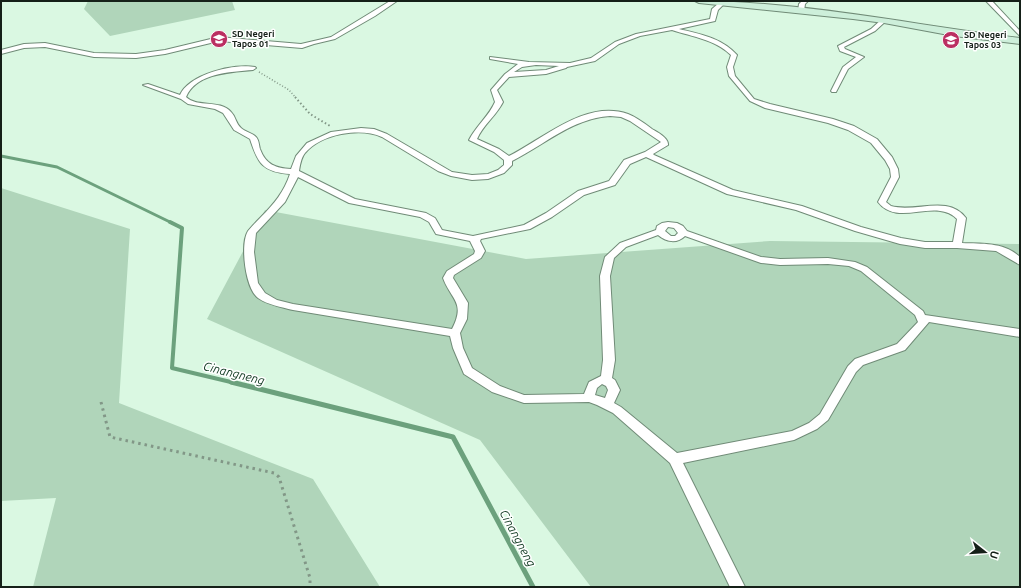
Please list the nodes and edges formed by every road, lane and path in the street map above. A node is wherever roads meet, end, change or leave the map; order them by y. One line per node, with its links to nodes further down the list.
1 (394, 1): 11 (street)
2 (699, 1): 5 (street)
3 (805, 1): 6 (street)
4 (990, 1): 9 (street)
5 (721, 4): 6 (street); 8 (street)
6 (801, 11): 7 (street)
7 (884, 20): 10 (street); 18 (street)
8 (672, 28): 14 (street); 27 (street)
9 (1020, 34)
10 (1020, 42)
11 (1, 52)
12 (492, 58): 13 (street)
13 (526, 63): 14 (street); 16 (street)
14 (570, 65): 16 (street)
15 (253, 68): 19 (street); 20 (path)
16 (507, 74): 22 (street)
17 (146, 85): 19 (street)
18 (834, 91)
19 (183, 98): 23 (street)
20 (339, 132): 22 (street); 23 (street)
21 (648, 154): 22 (street); 26 (street); 27 (street)
22 (508, 160)
23 (294, 172): 26 (street); 30 (street)
24 (660, 231): 25 (street); 25 (street); 32 (street)
25 (683, 233): 29 (street)
26 (476, 239): 30 (street)
27 (957, 245): 28 (street)
28 (1020, 262)
29 (923, 318): 31 (street); 36 (street)
30 (455, 333): 33 (street)
31 (1020, 333)
32 (606, 379): 33 (street); 35 (street)
33 (589, 398): 35 (street)
34 (101, 402): 37 (path)
35 (608, 404): 36 (street)
36 (675, 459): 38 (street)
37 (310, 587)
38 (738, 587)

